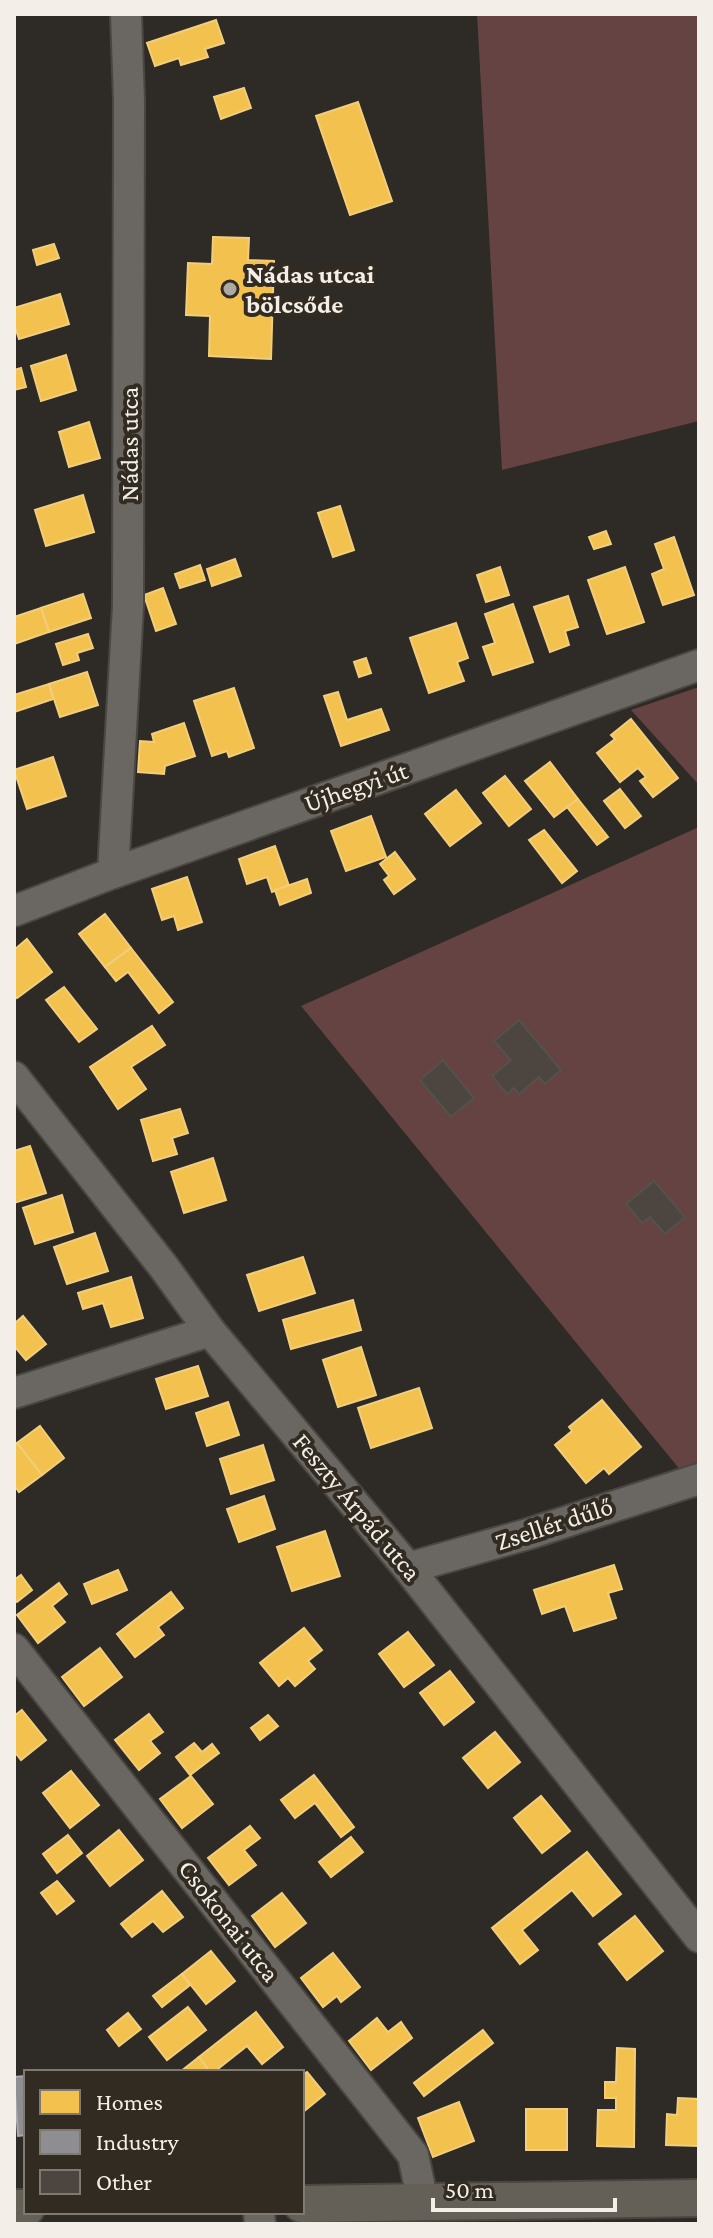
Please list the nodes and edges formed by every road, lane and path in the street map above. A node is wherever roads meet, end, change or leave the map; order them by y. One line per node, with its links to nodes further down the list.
1 (126, 14): 3 (street, Nádas utca)
2 (699, 665): 3 (street, Újhegyi út)
3 (113, 873): 4 (street, Újhegyi út)
4 (14, 911)
5 (14, 1077): 6 (street, Feszty Árpád utca)
6 (210, 1331): 7 (street); 9 (street, Feszty Árpád utca)
7 (14, 1393)
8 (699, 1479): 9 (street, Zsellér dűlő)
9 (408, 1568): 11 (street, Feszty Árpád utca)
10 (14, 1649): 13 (street, Csokonai utca)
11 (699, 1937)
12 (699, 2198): 13 (main road)
13 (423, 2202): 14 (main road)
14 (304, 2204)

